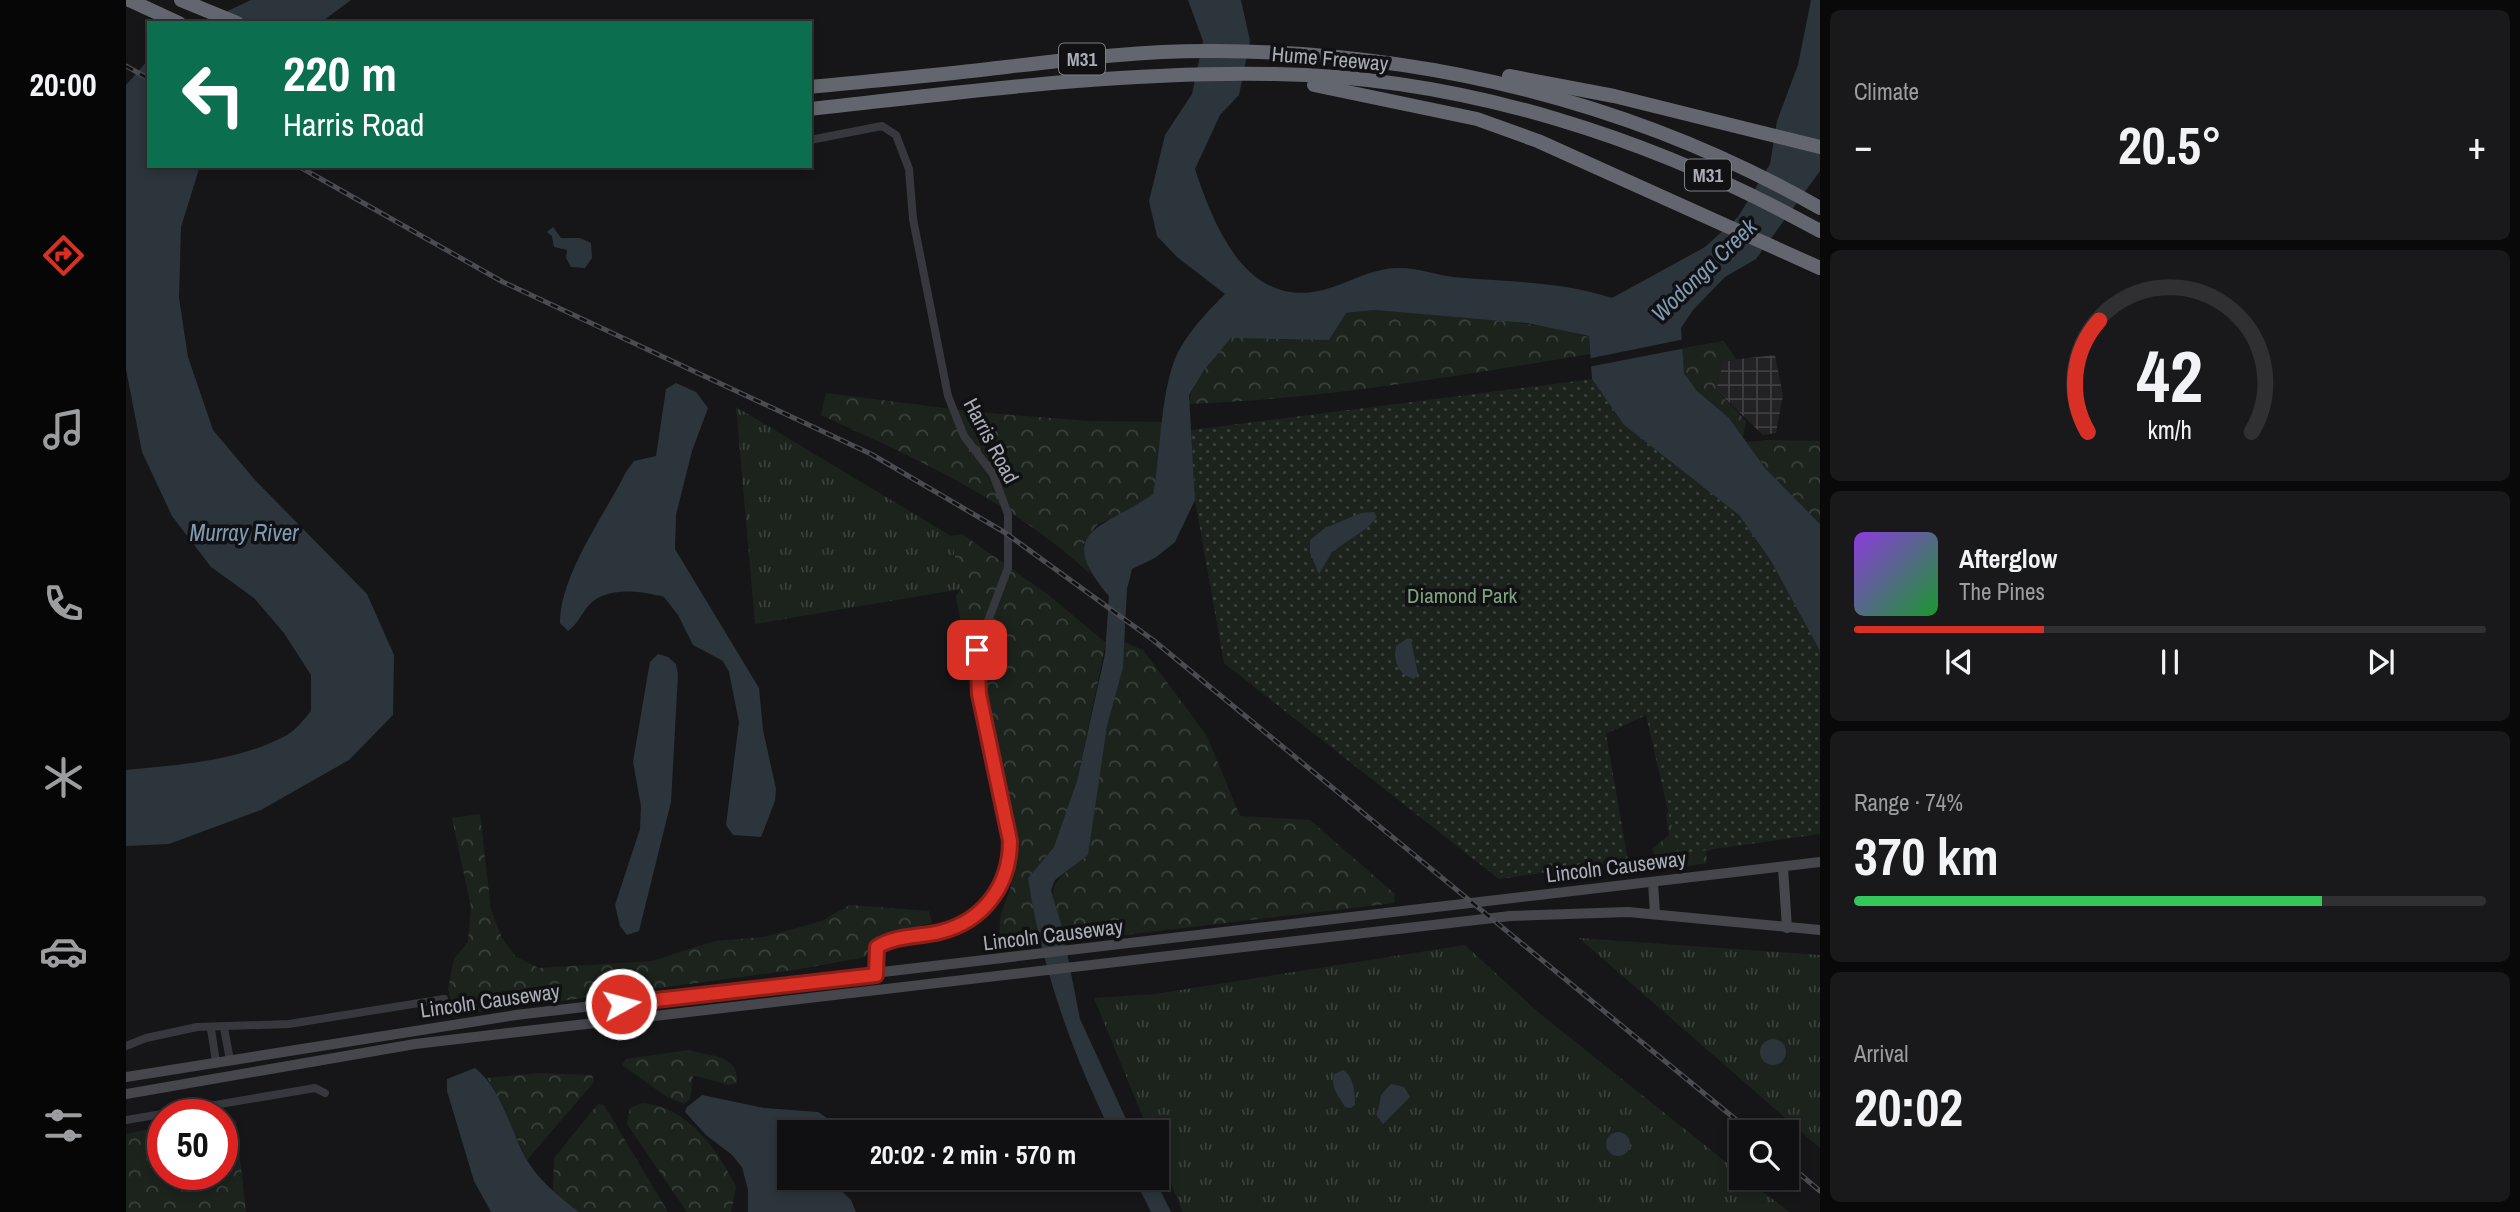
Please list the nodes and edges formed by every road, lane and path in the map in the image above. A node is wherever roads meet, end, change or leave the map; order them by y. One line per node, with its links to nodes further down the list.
1 (129, 0): 3 (highway)
2 (181, 0): 4 (highway)
3 (175, 21)
4 (232, 21)
5 (1427, 68): 7 (highway, Hume Freeway / M31); 10 (highway); 11 (highway, Hume Freeway / M31)
6 (1328, 82): 8 (highway, M31); 12 (highway, Hume Freeway / M31); 13 (highway)
7 (812, 87)
8 (812, 109)
9 (812, 140): 20 (street, Harris Road)
10 (1820, 147)
11 (1820, 208)
12 (1820, 231)
13 (1815, 265)
14 (1820, 862): 15 (main road, Lincoln Causeway)
15 (1783, 867): 16 (main road, Lincoln Causeway); 18 (main road)
16 (1653, 882): 17 (main road); 20 (main road, Lincoln Causeway)
17 (1655, 914): 18 (main road, Lincoln Causeway); 21 (main road, Lincoln Causeway)
18 (1787, 928): 19 (main road, Lincoln Causeway)
19 (1820, 930)
20 (876, 975): 21 (main road); 26 (main road, Lincoln Causeway)
21 (878, 990): 29 (main road, Lincoln Causeway)
22 (444, 999): 23 (street, Lincoln Causeway)
23 (224, 1028): 24 (street, Lincoln Causeway); 26 (street)
24 (211, 1029): 25 (street, Lincoln Causeway); 27 (street)
25 (126, 1046)
26 (230, 1060): 27 (main road, Lincoln Causeway); 29 (main road)
27 (216, 1062): 28 (main road, Lincoln Causeway); 29 (main road)
28 (126, 1077)
29 (227, 1077): 31 (main road, Lincoln Causeway)
30 (325, 1093): 32 (street)
31 (126, 1094)
32 (126, 1120)

